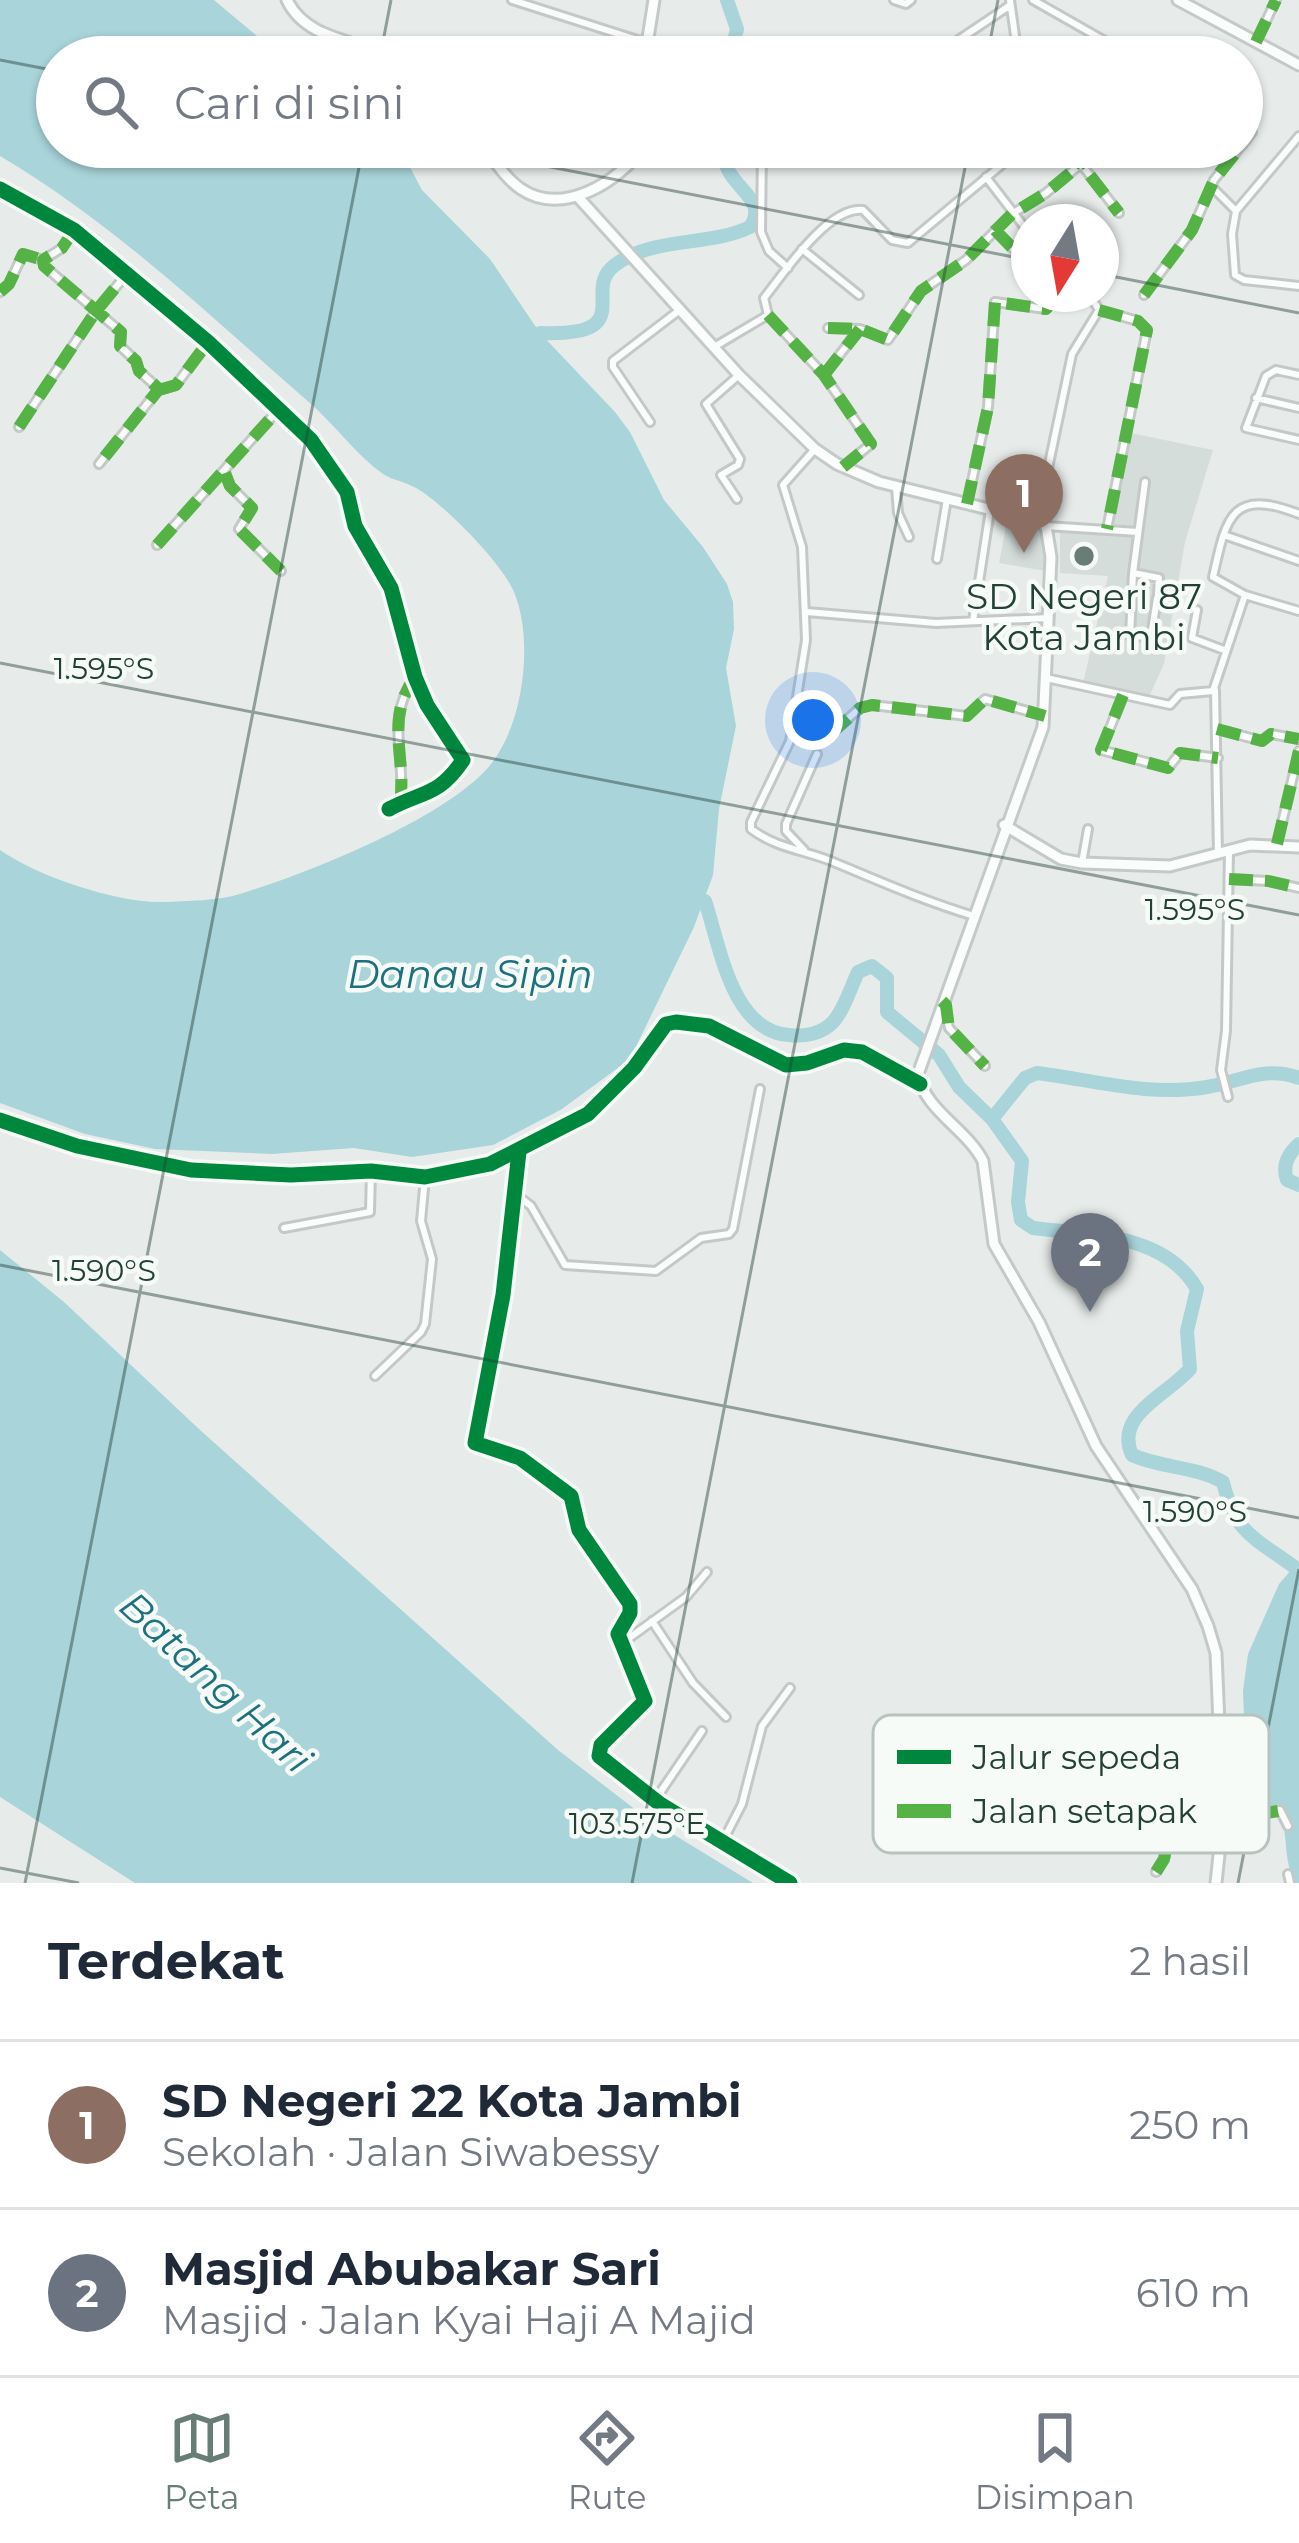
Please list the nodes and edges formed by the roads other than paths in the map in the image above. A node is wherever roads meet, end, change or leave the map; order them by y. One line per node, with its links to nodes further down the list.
1 (287, 0): 10 (main road)
2 (512, 0): 11 (street)
3 (654, 0): 12 (main road)
4 (894, 0): 5 (street)
5 (911, 0)
6 (1033, 0): 15 (street)
7 (1178, 0): 16 (main road)
8 (1276, 0): 17 (street)
9 (1009, 3): 13 (street); 14 (street)
10 (334, 36)
11 (625, 36)
12 (648, 36)
13 (963, 36)
14 (1014, 36)
15 (1096, 36)
16 (1245, 36)
17 (1259, 36)
18 (1263, 46): 19 (main road)
19 (1299, 65)
20 (1299, 136): 34 (street)
21 (503, 168): 31 (main road)
22 (623, 168): 31 (main road)
23 (762, 168): 42 (street)
24 (997, 168): 28 (street)
25 (1076, 168): 32 (street)
26 (1086, 168): 33 (street)
27 (1224, 168): 29 (street)
28 (986, 177): 35 (street); 40 (street)
29 (1211, 186): 34 (street); 47 (street)
30 (0, 189): 37 (street)
31 (578, 197): 49 (main road)
32 (1028, 204)
33 (1112, 204)
34 (1236, 211): 44 (street)
35 (1011, 213)
36 (1011, 215): 38 (street)
37 (74, 230): 41 (street); 43 (street)
38 (995, 230): 39 (street); 55 (street)
39 (1011, 246)
40 (802, 249): 42 (street); 46 (street)
41 (43, 260): 45 (street); 50 (street)
42 (788, 268): 53 (street)
43 (125, 276): 50 (street); 56 (street)
44 (1299, 286)
45 (0, 292)
46 (860, 295)
47 (1144, 295)
48 (1011, 303): 76 (street)
49 (681, 309): 57 (main road); 65 (street)
50 (96, 311): 61 (street); 66 (street)
51 (1098, 312): 79 (street)
52 (1106, 312): 80 (street)
53 (768, 315): 57 (street); 59 (street)
54 (828, 328): 55 (street)
55 (860, 329): 59 (street)
56 (208, 342): 61 (street); 64 (street)
57 (713, 347): 58 (main road)
58 (739, 375): 68 (main road); 75 (street)
59 (824, 375): 70 (street)
60 (1299, 375): 62 (street)
61 (159, 390): 69 (street)
62 (1256, 398): 63 (street); 67 (street)
63 (1299, 408)
64 (278, 410): 71 (street); 96 (street)
65 (650, 422)
66 (19, 428)
67 (1299, 440)
68 (815, 449): 70 (main road); 92 (street)
69 (99, 464)
70 (843, 467): 73 (main road)
71 (225, 473): 84 (street); 87 (street)
72 (1145, 482): 81 (street)
73 (896, 487): 74 (main road); 83 (street)
74 (946, 499): 76 (main road); 85 (street)
75 (737, 500)
76 (967, 504): 77 (main road)
77 (990, 510): 79 (main road); 94 (street)
78 (1299, 514): 82 (street)
79 (1042, 523): 80 (street); 93 (main road)
80 (1107, 530): 81 (street)
81 (1138, 532): 88 (street)
82 (1224, 535): 86 (street); 89 (street)
83 (909, 537)
84 (157, 545)
85 (938, 559)
86 (1299, 561)
87 (280, 571)
88 (1133, 573): 88 (street)
89 (1244, 595): 91 (street); 95 (street)
90 (1197, 610): 95 (street)
91 (1299, 611)
92 (807, 613): 94 (street); 101 (street)
93 (1048, 618): 94 (street); 97 (main road)
94 (973, 621)
95 (1224, 650): 98 (street)
96 (415, 677): 107 (street); 107 (street)
97 (1046, 678): 99 (street); 100 (main road)
98 (1215, 689): 99 (street); 102 (street)
99 (1123, 695): 106 (street)
100 (1045, 716): 101 (street); 109 (main road)
101 (793, 725): 113 (street)
102 (1217, 728): 103 (street); 106 (street)
103 (1299, 739)
104 (1299, 751): 111 (street)
105 (817, 754): 113 (street)
106 (1218, 758): 114 (street)
107 (400, 803): 108 (street)
108 (389, 809)
109 (1004, 825): 115 (main road); 118 (main road)
110 (1088, 829): 115 (street)
111 (1277, 844): 112 (main road); 114 (main road)
112 (1299, 847)
113 (807, 853): 118 (street)
114 (1223, 853): 115 (main road); 116 (street)
115 (1082, 863)
116 (1228, 879): 117 (street); 123 (street)
117 (1299, 888)
118 (974, 916): 119 (main road)
119 (942, 1000): 120 (street); 121 (main road)
120 (985, 1066)
121 (920, 1084): 125 (street); 135 (main road)
122 (760, 1089): 128 (street)
123 (1228, 1097)
124 (0, 1120): 126 (street)
125 (518, 1152): 127 (street); 128 (street)
126 (371, 1171): 127 (street); 129 (street)
127 (424, 1177): 130 (street)
128 (514, 1193): 133 (street)
129 (284, 1228)
130 (375, 1376)
131 (707, 1572): 132 (street)
132 (652, 1621): 133 (street); 136 (street)
133 (621, 1644): 138 (street)
134 (790, 1688): 141 (street)
135 (1219, 1715)
136 (726, 1717)
137 (702, 1731): 138 (street)
138 (656, 1800): 141 (street)
139 (1269, 1811): 140 (street)
140 (1288, 1826)
141 (723, 1841): 145 (street)
142 (1165, 1853): 144 (street)
143 (1219, 1853): 146 (main road)
144 (1156, 1872)
145 (790, 1883)
146 (1216, 1883)

